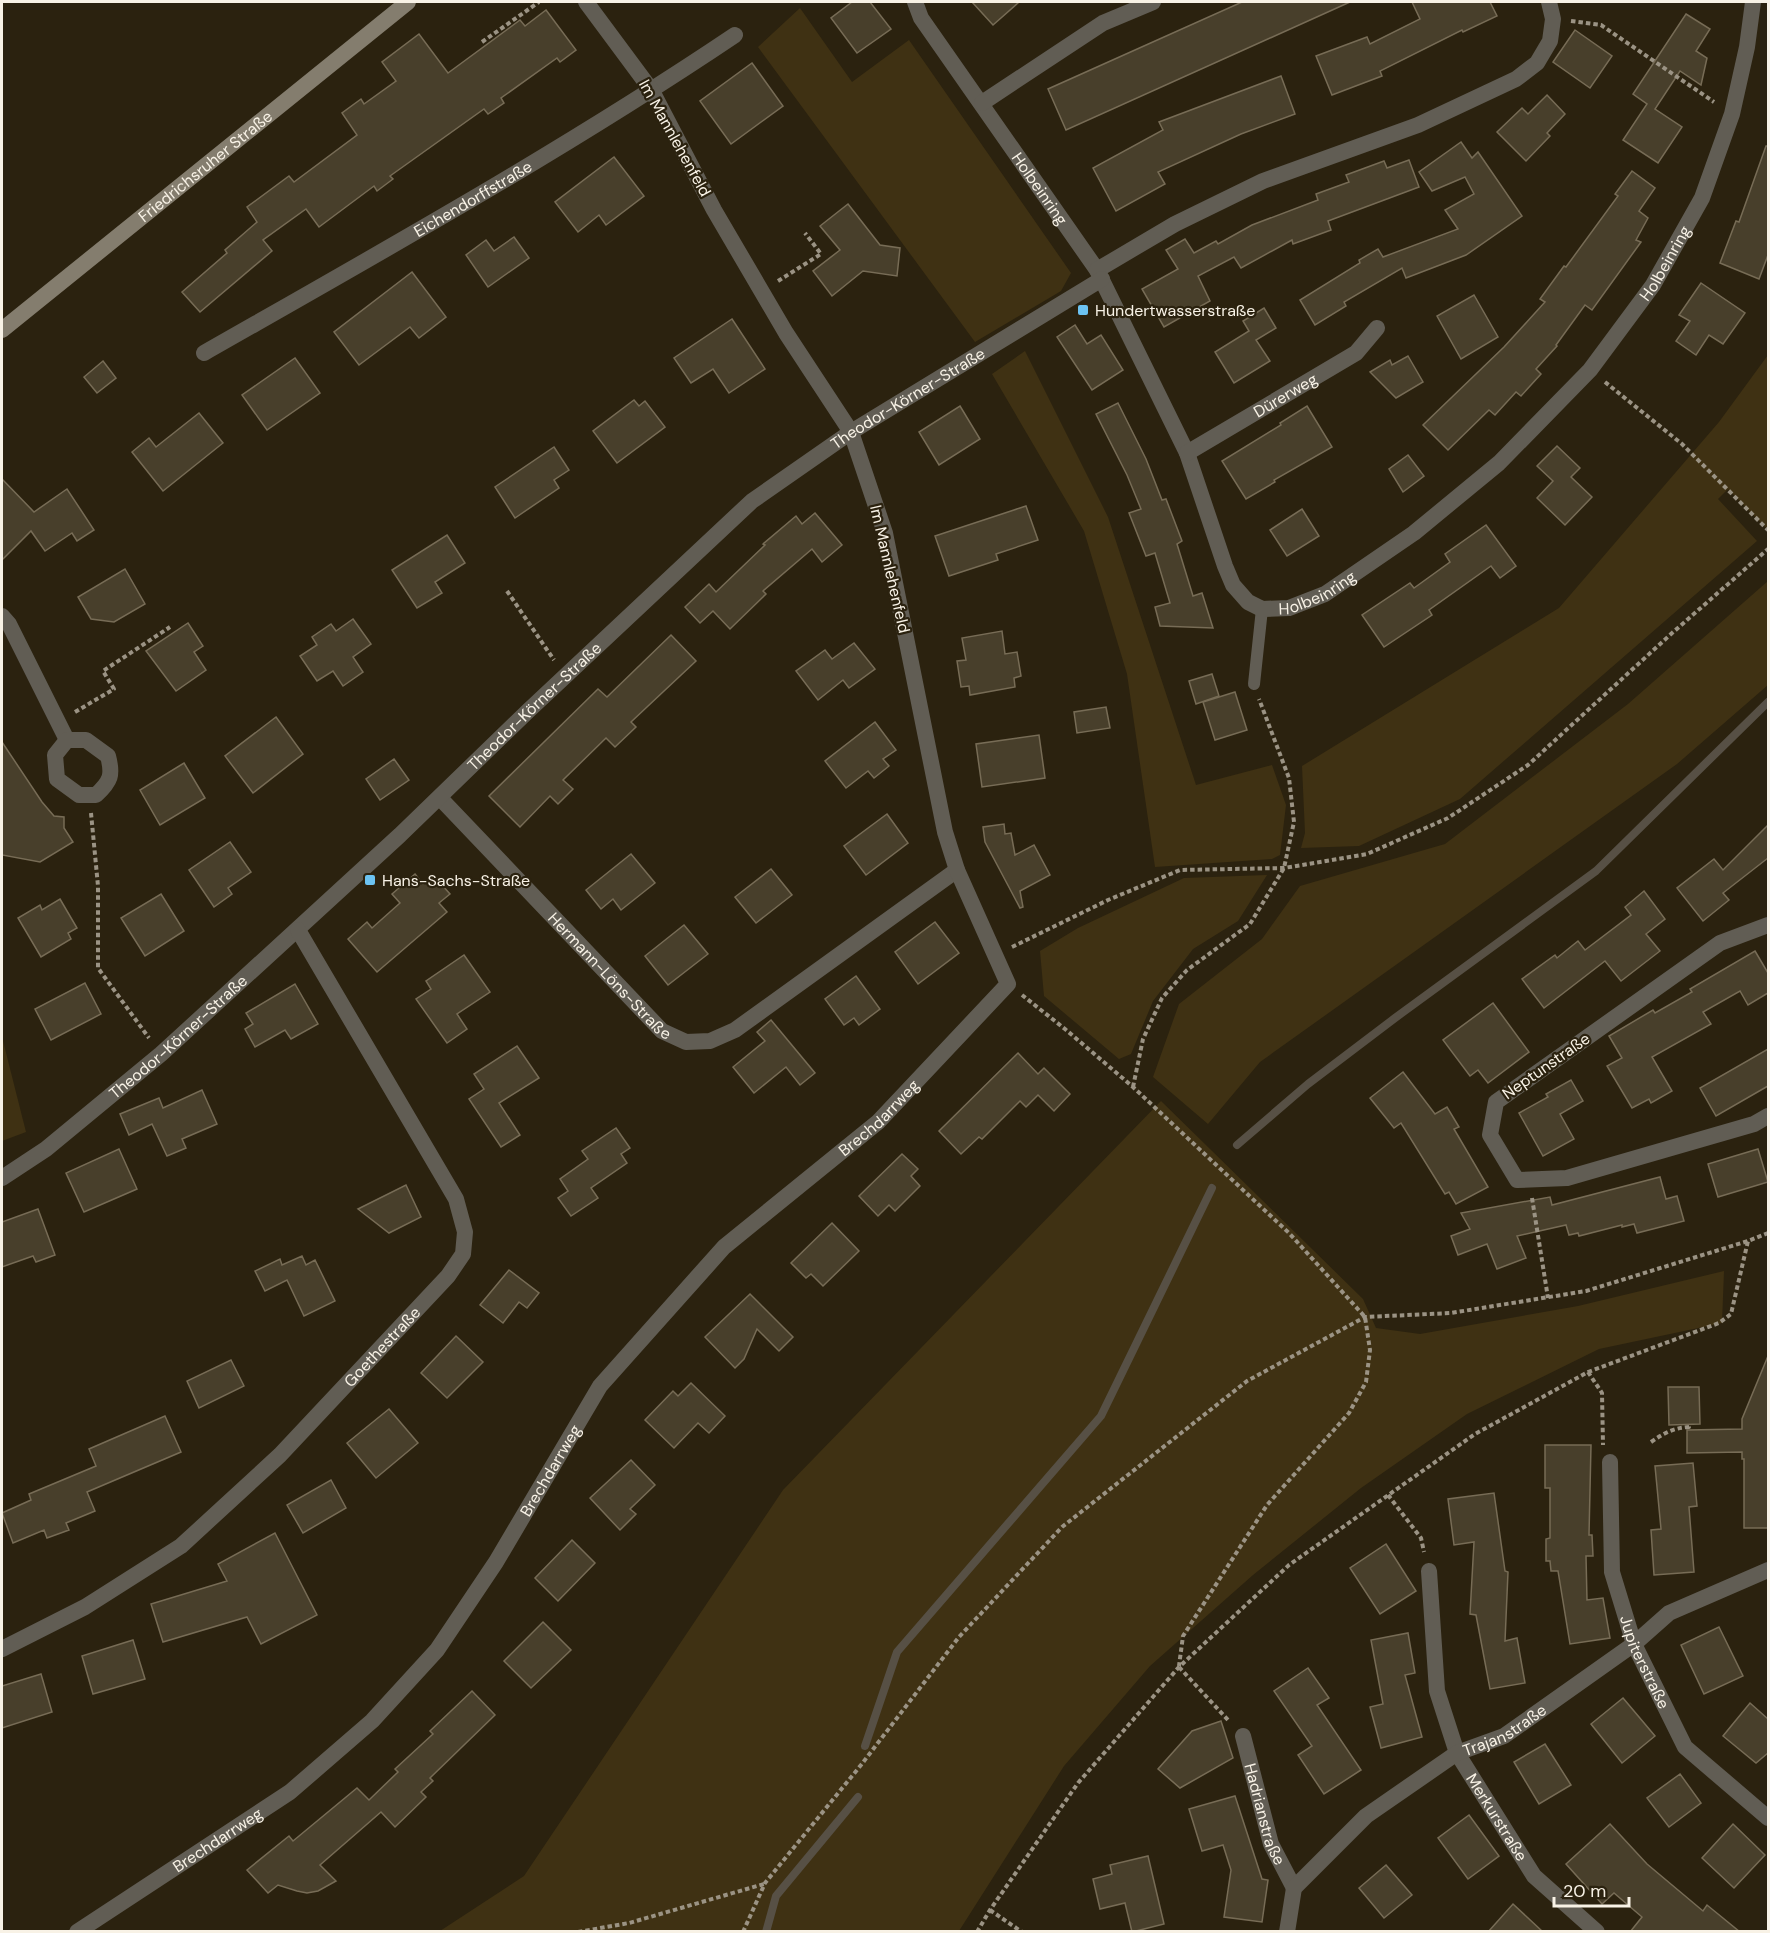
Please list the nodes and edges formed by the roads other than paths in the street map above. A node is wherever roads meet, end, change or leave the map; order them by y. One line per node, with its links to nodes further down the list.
1 (408, 2): 12 (main road, Friedrichsruher Straße)
2 (586, 2): 8 (street, Im Mannlehenfeld)
3 (915, 2): 9 (street, Holbeinring)
4 (1153, 2): 9 (street)
5 (1549, 2): 10 (street)
6 (1754, 2): 16 (street, Holbeinring)
7 (735, 34): 8 (street, Eichendorffstraße)
8 (652, 91): 13 (street, Eichendorffstraße); 14 (street, Im Mannlehenfeld)
9 (981, 103): 10 (street, Holbeinring)
10 (1099, 275): 14 (street, Theodor-Körner-Straße); 15 (street, Holbeinring)
11 (1377, 328): 15 (street, Dürerweg)
12 (2, 330)
13 (204, 353)
14 (851, 432): 20 (street, Theodor-Körner-Straße); 21 (street, Im Mannlehenfeld)
15 (1187, 453): 16 (street, Holbeinring)
16 (1262, 609): 18 (lane)
17 (2, 616): 19 (street)
18 (1254, 684)
19 (67, 740): 19 (street)
20 (440, 798): 21 (street, Hermann-Löns-Straße); 23 (street, Theodor-Körner-Straße)
21 (957, 870): 24 (street, Im Mannlehenfeld)
22 (1768, 925): 25 (street, Neptunstraße)
23 (298, 930): 26 (street, Theodor-Körner-Straße); 31 (street, Goethestraße)
24 (1008, 984): 36 (street, Brechdarrweg)
25 (1768, 1116)
26 (2, 1178)
27 (1610, 1462): 30 (street, Jupiterstraße)
28 (1768, 1570): 30 (street, Trajanstraße)
29 (1429, 1571): 33 (street, Merkurstraße)
30 (1634, 1644): 33 (street, Trajanstraße); 34 (street, Jupiterstraße)
31 (2, 1649)
32 (1243, 1737): 35 (street, Hadrianstraße)
33 (1457, 1753): 35 (street, Trajanstraße); 38 (street, Merkurstraße)
34 (1768, 1818)
35 (1294, 1888): 37 (street)
36 (77, 1932)
37 (1287, 1932)
38 (1597, 1932)

